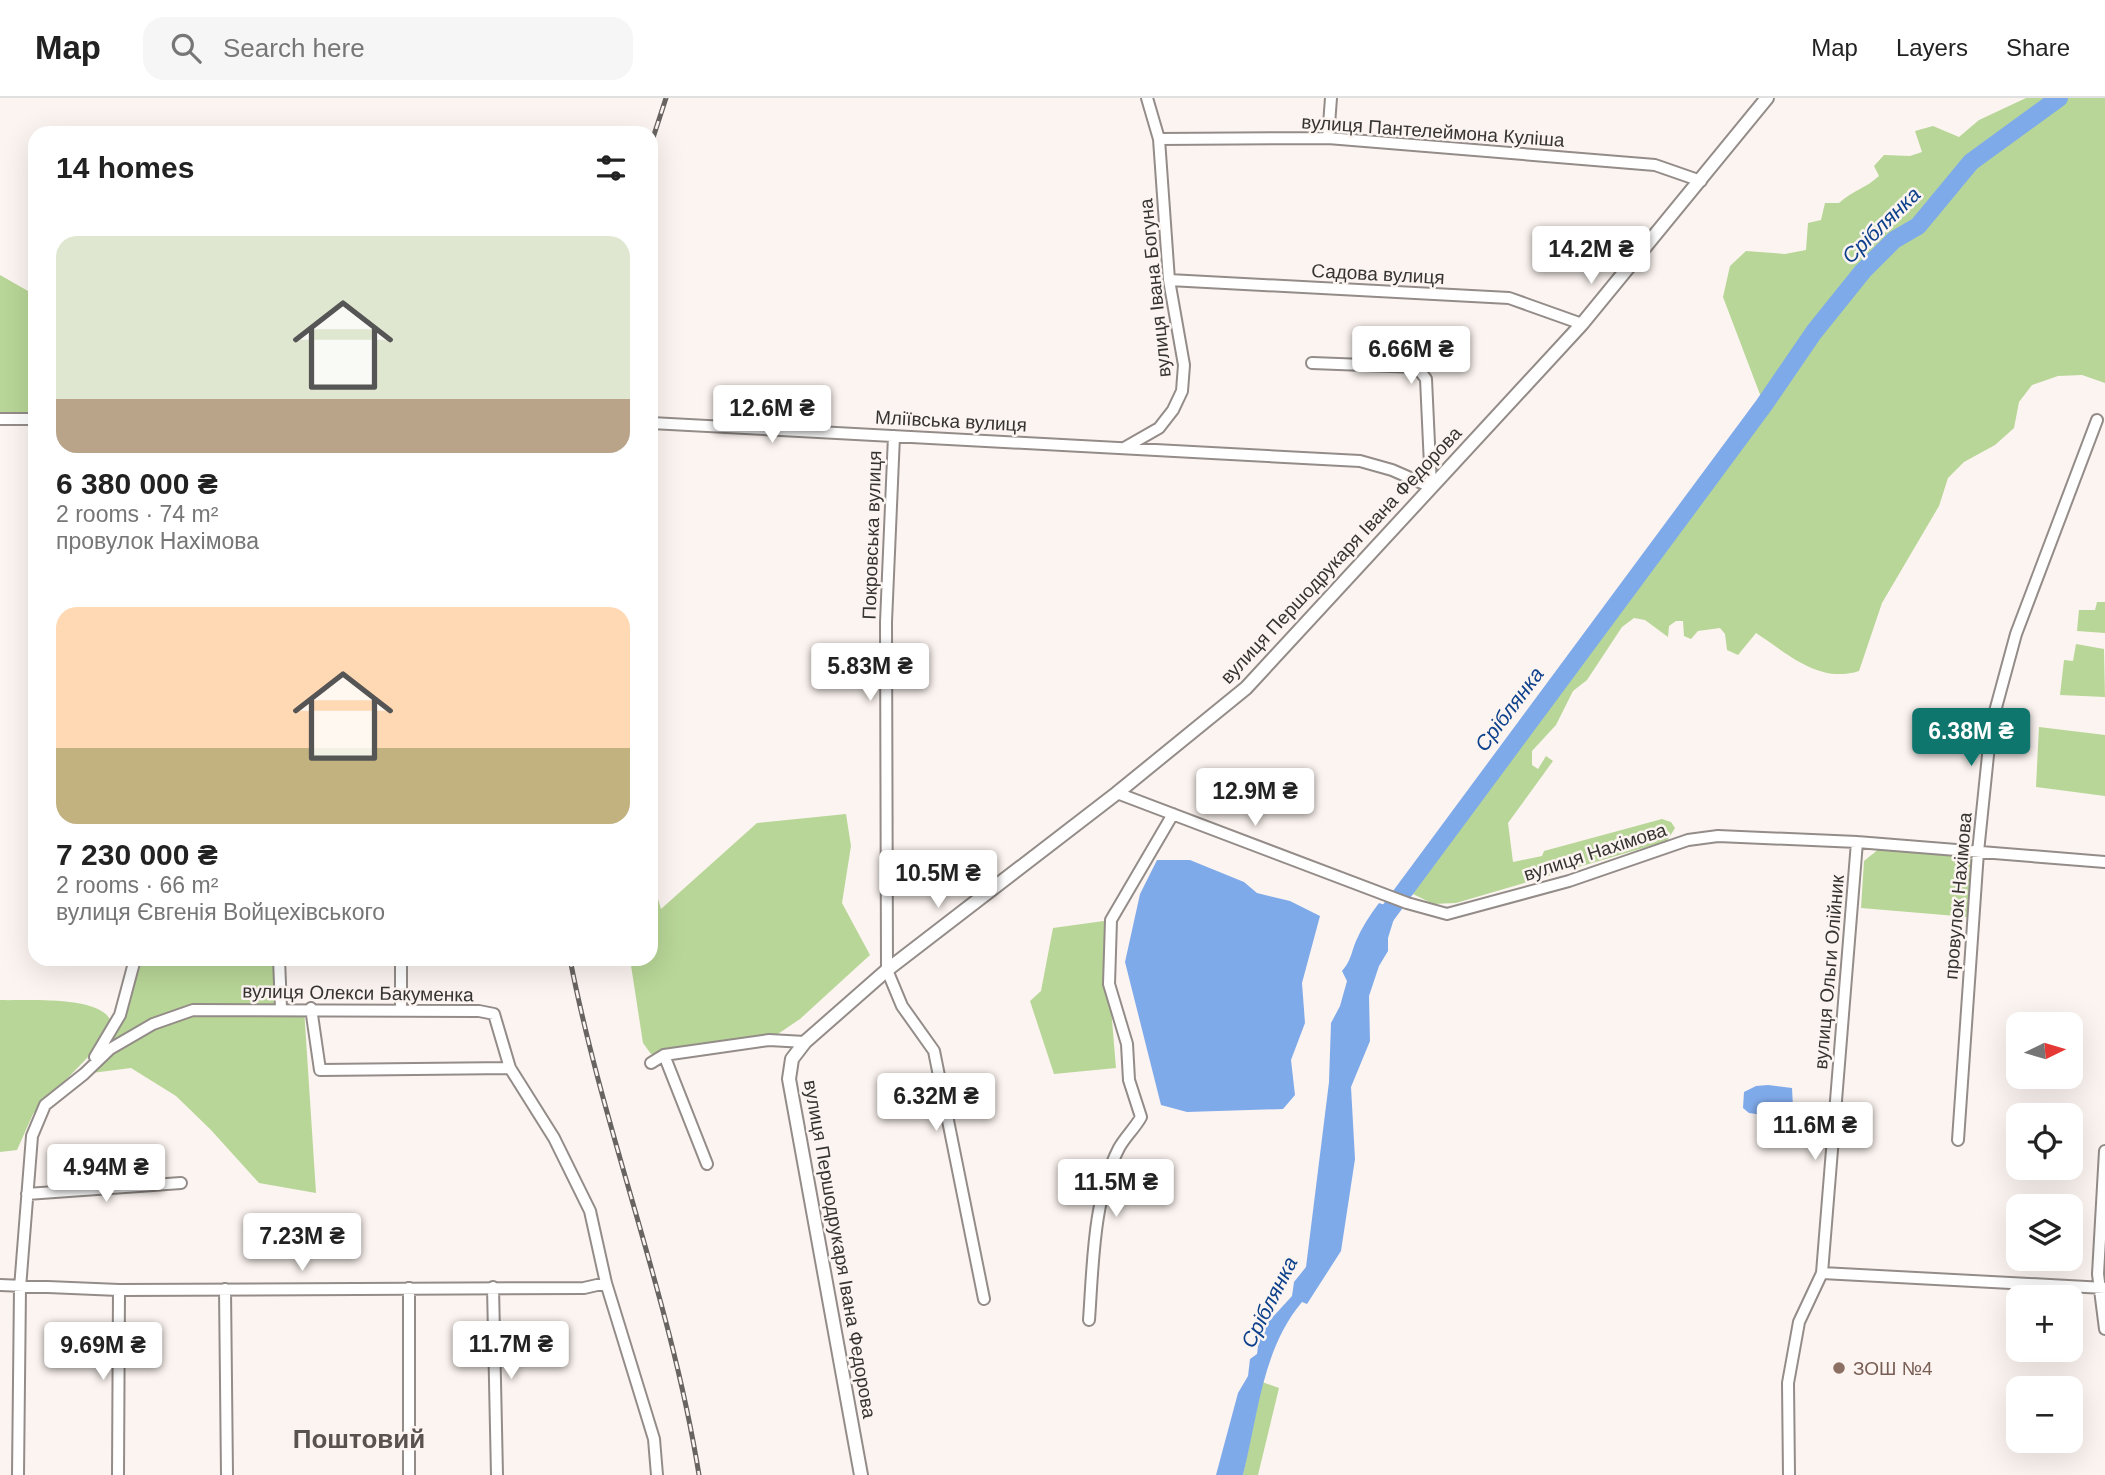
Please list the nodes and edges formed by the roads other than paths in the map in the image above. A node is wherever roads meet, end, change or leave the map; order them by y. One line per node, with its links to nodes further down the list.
1 (1147, 98): 5 (street, вулиця Івана Богуна)
2 (1331, 98): 4 (street)
3 (1767, 98): 6 (street, вулиця Першодрукаря Івана Федорова)
4 (1328, 138): 5 (street, вулиця Пантелеймона Куліша); 6 (street, вулиця Пантелеймона Куліша)
5 (1159, 139): 7 (street, вулиця Івана Богуна)
6 (1701, 181): 8 (street, вулиця Першодрукаря Івана Федорова)
7 (1169, 280): 8 (street, Садова вулиця); 15 (street, вулиця Івана Богуна)
8 (1582, 324): 16 (street, вулиця Першодрукаря Івана Федорова)
9 (1312, 363): 16 (street)
10 (0, 419): 11 (street)
11 (28, 419)
12 (2097, 420): 20 (street, провулок Нахімова)
13 (658, 424): 14 (street, Мліївська вулиця)
14 (894, 436): 15 (street, Мліївська вулиця); 25 (street, Покровська вулиця)
15 (1124, 448): 16 (street)
16 (1431, 487): 17 (street, вулиця Першодрукаря Івана Федорова)
17 (1117, 793): 18 (street, вулиця Нахімова); 25 (street, вулиця Першодрукаря Івана Федорова)
18 (1173, 814): 19 (street, вулиця Нахімова); 49 (street)
19 (1857, 842): 20 (street, вулиця Нахімова); 39 (street, вулиця Ольги Олійник)
20 (1978, 852): 21 (street, вулиця Нахімова); 34 (street, провулок Нахімова)
21 (2105, 862)
22 (133, 966): 33 (street)
23 (279, 966): 26 (street)
24 (401, 966): 28 (street)
25 (887, 970): 29 (street, вулиця Першодрукаря Івана Федорова); 48 (street)
26 (281, 1008): 27 (street, вулиця Олекси Бакуменка); 33 (street, вулиця Олекси Бакуменка)
27 (311, 1008): 28 (street, вулиця Олекси Бакуменка); 32 (street)
28 (401, 1010): 32 (street, вулиця Олекси Бакуменка)
29 (805, 1042): 30 (street); 57 (street, вулиця Першодрукаря Івана Федорова)
30 (664, 1055): 31 (street); 36 (street)
31 (652, 1063)
32 (510, 1068): 40 (street, вулиця Олекси Бакуменка)
33 (84, 1074): 38 (street)
34 (1958, 1140)
35 (2105, 1151): 45 (street)
36 (707, 1164)
37 (181, 1183): 38 (street)
38 (27, 1194): 43 (street)
39 (1822, 1273): 45 (street); 58 (street, вулиця Ольги Олійник)
40 (606, 1283): 42 (street); 56 (street, вулиця Олекси Бакуменка)
41 (0, 1285): 43 (street)
42 (493, 1287): 44 (street); 55 (street)
43 (20, 1288): 47 (street); 51 (street)
44 (408, 1288): 46 (street); 54 (street)
45 (2104, 1288): 50 (street)
46 (225, 1289): 47 (street); 53 (street)
47 (118, 1290): 52 (street)
48 (984, 1299)
49 (1089, 1320)
50 (2105, 1329)
51 (18, 1475)
52 (118, 1475)
53 (228, 1475)
54 (409, 1475)
55 (496, 1475)
56 (657, 1475)
57 (861, 1475)
58 (1789, 1475)

